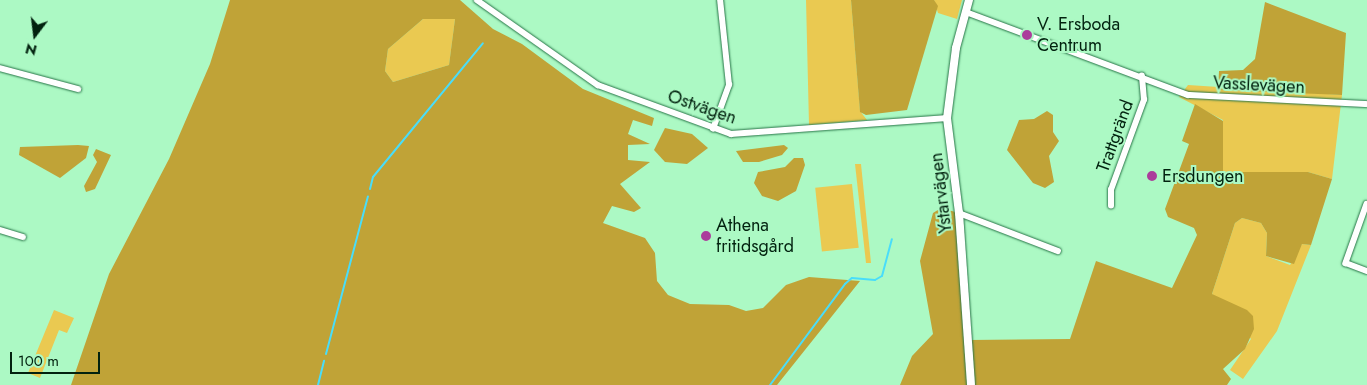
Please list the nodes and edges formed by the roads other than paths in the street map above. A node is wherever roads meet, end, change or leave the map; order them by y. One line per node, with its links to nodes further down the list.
1 (477, 0): 10 (street, Ostvägen)
2 (720, 0): 10 (street)
3 (969, 0): 4 (street, Ystarvägen)
4 (966, 12): 6 (street); 9 (street, Ystarvägen)
5 (0, 68): 7 (street)
6 (1142, 76): 8 (street, Vasslevägen); 12 (street, Trattgränd)
7 (78, 89)
8 (1367, 104)
9 (947, 118): 10 (street, Ostvägen); 13 (street, Ystarvägen)
10 (713, 129)
11 (1367, 204): 17 (street)
12 (1111, 206)
13 (959, 213): 16 (street); 18 (street, Ystarvägen)
14 (0, 230): 15 (street)
15 (23, 236)
16 (1058, 251)
17 (1367, 271)
18 (972, 385)

